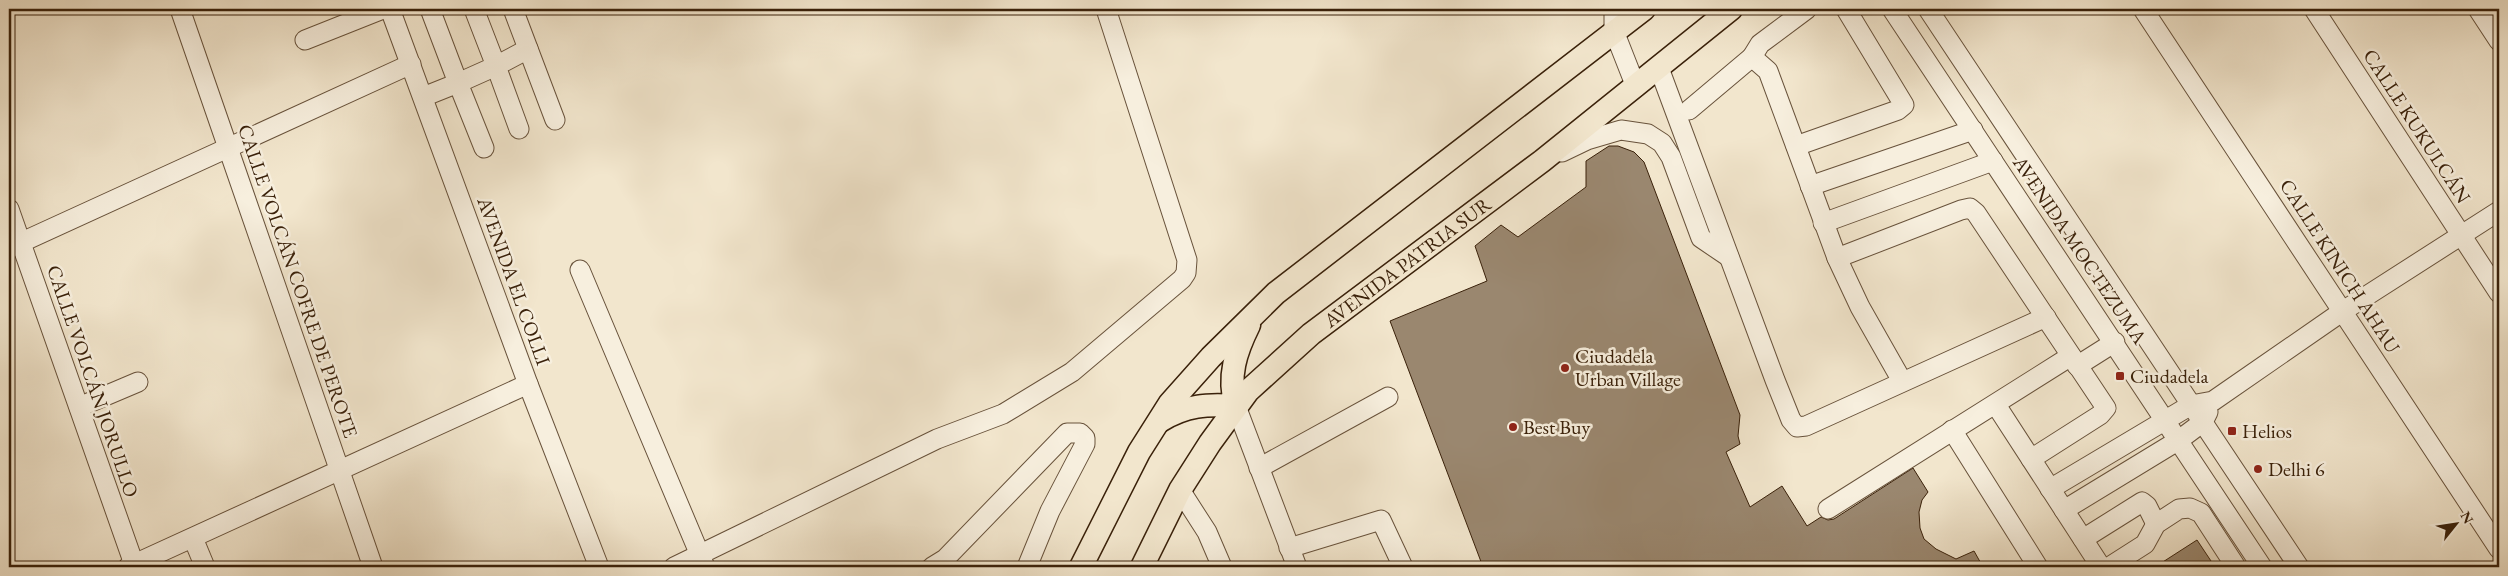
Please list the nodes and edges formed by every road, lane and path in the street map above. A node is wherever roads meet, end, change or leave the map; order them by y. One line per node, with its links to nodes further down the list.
1 (180, 9): 34 (street, CALLE VOLCÁN COFRE DE PEROTE)
2 (382, 9): 19 (street)
3 (390, 9): 23 (street, AVENIDA EL COLLI)
4 (430, 9): 26 (street)
5 (474, 9): 24 (street)
6 (513, 9): 21 (street)
7 (1106, 9): 79 (street)
8 (1614, 9): 18 (street)
9 (1644, 9): 18 (main road)
10 (1731, 9): 25 (main road, AVENIDA PATRIA SUR)
11 (1807, 9): 22 (street)
12 (1846, 9): 33 (street)
13 (1892, 9): 32 (street, AVENIDA MOCTEZUMA)
14 (1928, 9): 58 (street, AVENIDA MOCTEZUMA)
15 (2143, 9): 48 (street, CALLE KINICH AHAU)
16 (2314, 9): 42 (street, CALLE KUKULCÁN)
17 (2478, 9): 20 (street)
18 (1614, 31): 27 (street); 49 (main road)
19 (305, 40)
20 (2499, 41)
21 (528, 49): 24 (street); 30 (street)
22 (1752, 56): 29 (street); 33 (street)
23 (410, 64): 28 (street, AVENIDA EL COLLI); 34 (street)
24 (496, 66): 26 (street); 31 (street)
25 (1659, 68): 27 (main road, AVENIDA PATRIA SUR); 44 (street)
26 (458, 82): 28 (street); 35 (street)
27 (1636, 87): 37 (main road, AVENIDA PATRIA SUR)
28 (424, 97): 55 (street, AVENIDA EL COLLI)
29 (1689, 110)
30 (554, 120)
31 (519, 129)
32 (1973, 130): 36 (street, AVENIDA MOCTEZUMA); 38 (street)
33 (1796, 146): 38 (street)
34 (229, 148): 43 (street); 69 (street, CALLE VOLCÁN COFRE DE PEROTE)
35 (484, 148)
36 (1993, 160): 41 (street); 51 (street, AVENIDA MOCTEZUMA)
37 (1542, 161): 44 (street); 60 (main road, AVENIDA PATRIA SUR)
38 (1810, 186): 41 (street)
39 (9, 209): 43 (street, CALLE VOLCÁN JORULLO)
40 (2499, 211): 42 (street)
41 (1823, 223): 45 (street)
42 (2462, 235): 47 (street, CALLE KUKULCÁN); 48 (street)
43 (15, 245): 61 (street, CALLE VOLCÁN JORULLO)
44 (1729, 257): 53 (street)
45 (1837, 258): 50 (street); 53 (street)
46 (580, 270): 79 (street)
47 (2499, 293)
48 (2343, 311): 57 (street); 78 (street, CALLE KINICH AHAU)
49 (1254, 315): 60 (main road); 64 (main road)
50 (2046, 317): 52 (street); 53 (street)
51 (2115, 342): 52 (street); 62 (street, AVENIDA MOCTEZUMA)
52 (2074, 361): 59 (street); 67 (street)
53 (1902, 381)
54 (138, 382): 61 (street)
55 (528, 384): 69 (street); 84 (street, AVENIDA EL COLLI)
56 (1388, 397): 68 (street)
57 (2213, 401): 58 (street); 63 (street)
58 (2191, 404): 62 (street); 63 (street, AVENIDA MOCTEZUMA)
59 (1996, 405): 65 (street); 67 (street)
60 (1236, 406): 64 (main road); 68 (street); 71 (main road, AVENIDA PATRIA SUR)
61 (79, 407): 81 (street, CALLE VOLCÁN JORULLO)
62 (2165, 420): 66 (street, AVENIDA MOCTEZUMA); 70 (street)
63 (2204, 422): 66 (street); 97 (street, AVENIDA MOCTEZUMA)
64 (1157, 423): 87 (main road)
65 (1952, 430): 72 (street); 92 (street)
66 (2178, 440): 73 (street); 96 (street, AVENIDA MOCTEZUMA)
67 (2031, 459): 70 (street)
68 (1259, 468): 77 (street)
69 (339, 470): 75 (street); 83 (street, CALLE VOLCÁN COFRE DE PEROTE)
70 (2050, 489): 73 (street)
71 (1180, 490): 88 (main road, AVENIDA PATRIA SUR); 89 (street)
72 (1828, 509)
73 (2064, 510): 76 (street)
74 (2156, 524): 76 (street); 94 (street); 95 (street)
75 (193, 538): 81 (street); 82 (street)
76 (2083, 539): 93 (street)
77 (1289, 548): 90 (street); 91 (street)
78 (2499, 549)
79 (702, 561): 85 (street)
80 (943, 564): 86 (street)
81 (133, 566)
82 (205, 567)
83 (373, 567)
84 (599, 567)
85 (674, 567)
86 (1026, 567)
87 (1081, 567)
88 (1142, 567)
89 (1222, 567)
90 (1297, 567)
91 (1403, 567)
92 (2038, 567)
93 (2101, 567)
94 (2109, 567)
95 (2236, 567)
96 (2262, 567)
97 (2299, 567)

